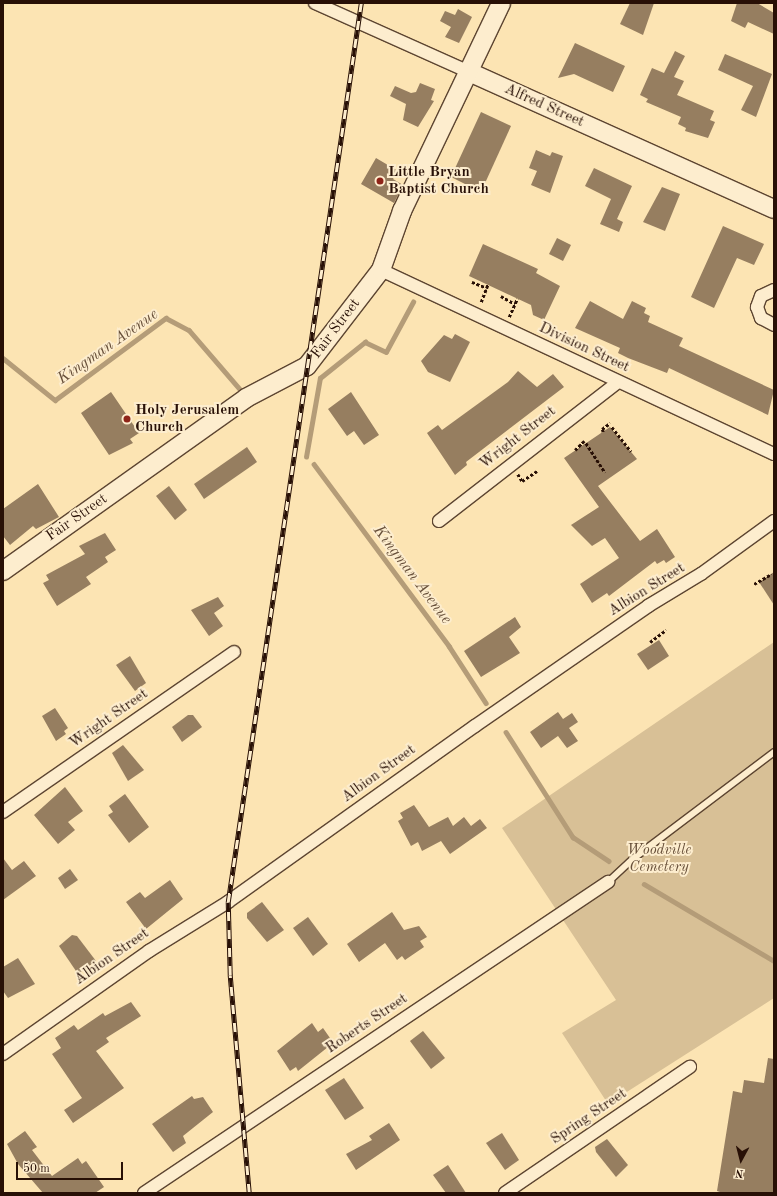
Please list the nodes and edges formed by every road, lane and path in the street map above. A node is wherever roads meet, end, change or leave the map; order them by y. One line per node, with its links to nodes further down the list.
1 (315, 3): 3 (street, Alfred Street)
2 (501, 3): 3 (street, Fair Street)
3 (469, 72): 4 (street, Alfred Street); 5 (street, Fair Street)
4 (774, 209)
5 (381, 270): 13 (street, Division Street); 26 (street, Fair Street)
6 (472, 282): 8 (path)
7 (488, 284): 8 (path)
8 (487, 288): 13 (path)
9 (774, 290): 14 (street)
10 (501, 296): 12 (path)
11 (517, 299): 12 (path)
12 (515, 304): 15 (path)
13 (476, 314): 15 (street, Division Street)
14 (774, 324)
15 (504, 328): 16 (street, Division Street)
16 (618, 382): 22 (street, Division Street); 24 (street, Wright Street)
17 (610, 424): 19 (path)
18 (612, 427): 21 (path)
19 (603, 432)
20 (575, 450): 23 (path)
21 (631, 450)
22 (774, 454)
23 (605, 472)
24 (439, 521)
25 (774, 521): 35 (street, Albion Street)
26 (3, 571)
27 (771, 574): 28 (path)
28 (754, 584)
29 (666, 630): 30 (path)
30 (650, 642)
31 (234, 652): 33 (street, Wright Street)
32 (774, 752): 34 (lane)
33 (3, 812)
34 (608, 882): 37 (street, Roberts Street)
35 (3, 1054)
36 (690, 1067): 38 (street, Spring Street)
37 (144, 1193)
38 (505, 1193)

